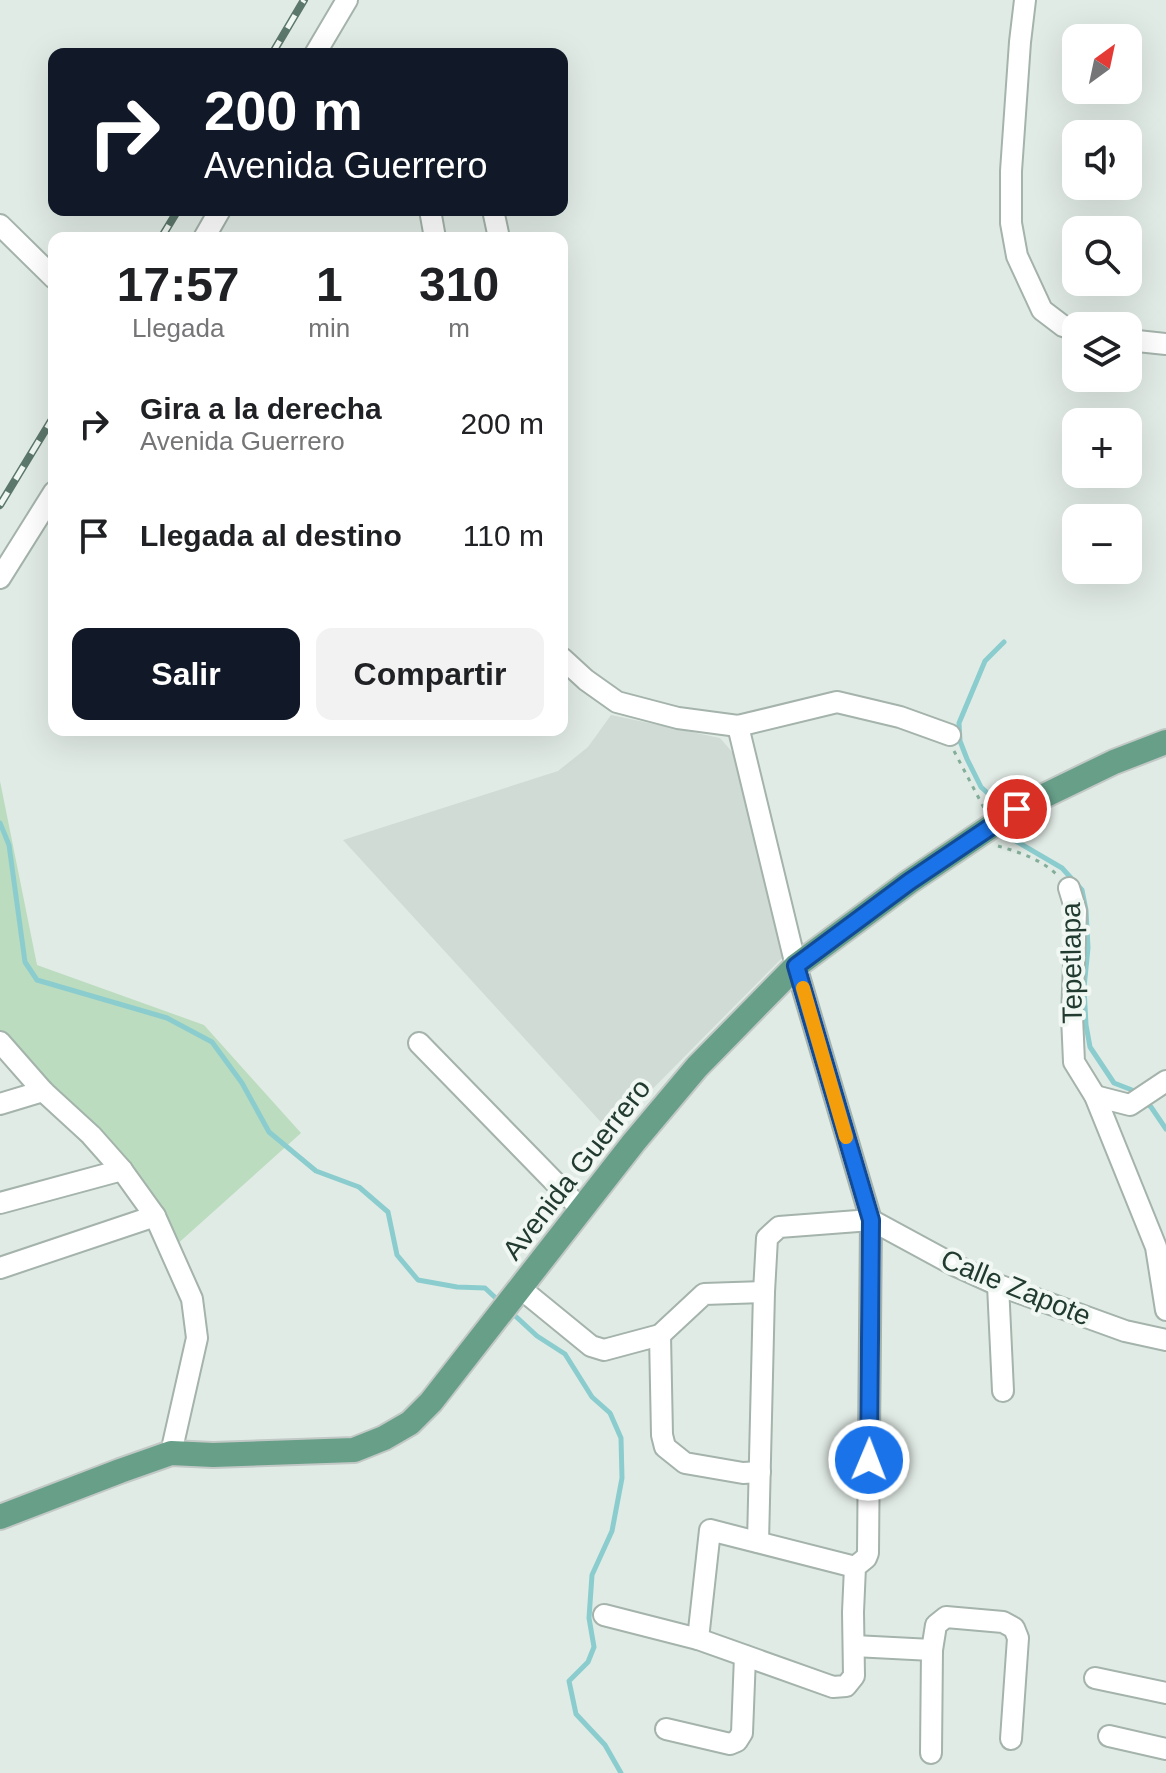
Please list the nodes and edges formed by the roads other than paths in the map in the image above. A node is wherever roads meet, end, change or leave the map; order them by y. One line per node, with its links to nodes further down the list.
1 (347, 0): 3 (street)
2 (1025, 0): 6 (street)
3 (319, 48)
4 (0, 225): 5 (street)
5 (48, 272)
6 (1062, 325)
7 (1142, 341): 8 (street)
8 (1166, 344)
9 (48, 502): 10 (street)
10 (0, 578)
11 (568, 664): 12 (street)
12 (738, 726): 13 (street); 16 (street)
13 (950, 735)
14 (1166, 742): 16 (main road, Avenida Guerrero)
15 (1069, 888): 21 (street, Tepetlapa)
16 (796, 966): 25 (main road, Avenida Guerrero); 27 (street)
17 (0, 1042): 20 (street)
18 (419, 1043): 25 (street)
19 (1161, 1085): 21 (street)
20 (43, 1091): 22 (street); 23 (street)
21 (1095, 1096): 32 (street, Tepetlapa)
22 (0, 1104)
23 (122, 1170): 24 (street); 26 (street)
24 (0, 1203)
25 (581, 1209): 30 (main road, Avenida Guerrero)
26 (155, 1216): 28 (street); 36 (street)
27 (871, 1220): 29 (street, Calle Zapote); 31 (street); 40 (street)
28 (0, 1268)
29 (998, 1285): 34 (street, Calle Zapote); 35 (street)
30 (516, 1292): 33 (street); 36 (main road, Avenida Guerrero)
31 (764, 1292): 33 (street); 37 (street)
32 (1166, 1310)
33 (660, 1335): 37 (street)
34 (1166, 1340)
35 (1003, 1391)
36 (171, 1453): 38 (main road, Avenida Guerrero)
37 (760, 1472): 39 (street)
38 (0, 1517)
39 (758, 1542): 40 (street); 42 (street)
40 (855, 1567): 43 (street)
41 (604, 1615): 42 (street)
42 (698, 1639): 45 (street)
43 (854, 1646): 44 (street); 45 (street)
44 (932, 1650): 50 (street); 52 (street)
45 (745, 1656): 48 (street)
46 (1095, 1678): 47 (street)
47 (1166, 1693)
48 (666, 1729)
49 (1109, 1736): 51 (street)
50 (1011, 1739)
51 (1166, 1749)
52 (931, 1753)

